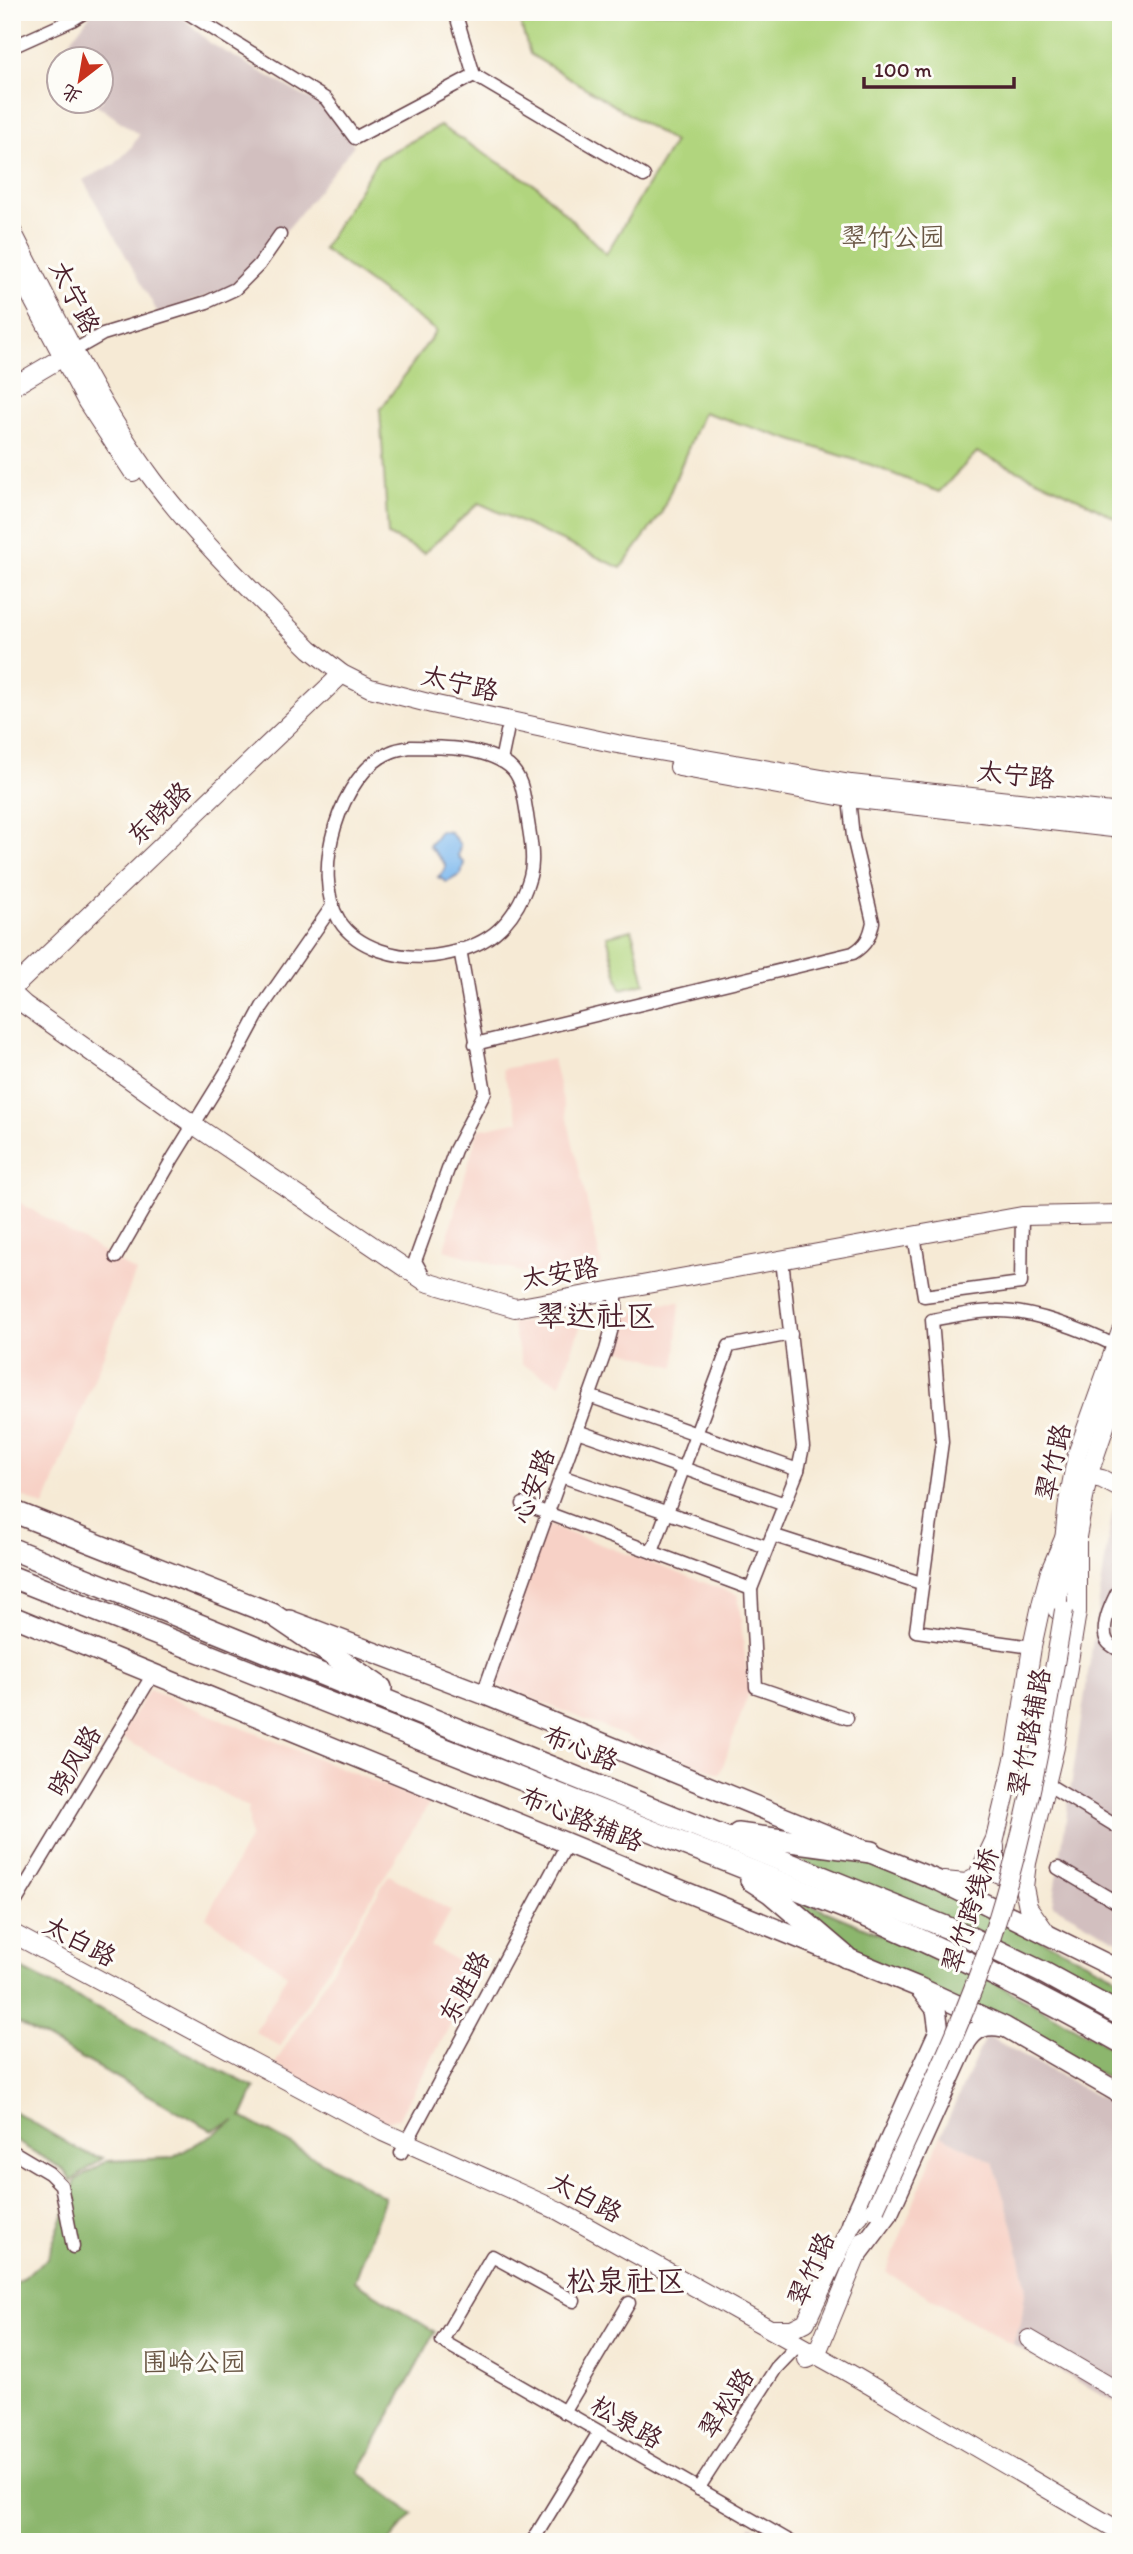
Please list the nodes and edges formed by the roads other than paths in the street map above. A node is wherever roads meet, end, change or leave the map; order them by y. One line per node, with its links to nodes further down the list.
1 (85, 12): 4 (street)
2 (186, 12): 5 (street)
3 (455, 12): 5 (street)
4 (12, 47)
5 (474, 75): 6 (street)
6 (644, 176)
7 (12, 231): 10 (main road, 太宁路)
8 (280, 235): 10 (street)
9 (12, 260): 10 (main road, 太宁路)
10 (68, 354): 11 (main road); 12 (main road, 太宁路)
11 (12, 387)
12 (337, 678): 13 (main road, 太宁路); 16 (main road, 太宁路); 20 (main road, 东晓路)
13 (507, 732): 14 (street); 15 (main road, 太宁路)
14 (501, 761): 18 (street); 19 (street)
15 (849, 798): 17 (main road, 太宁路); 21 (street)
16 (1121, 813)
17 (1121, 829)
18 (333, 905): 19 (street); 22 (street)
19 (460, 950): 21 (street)
20 (12, 991): 22 (main road, 太安路)
21 (475, 1044): 28 (street)
22 (194, 1125): 26 (street); 28 (main road, 太安路)
23 (1121, 1214): 24 (main road, 太安路)
24 (1022, 1216): 25 (main road, 太安路); 25 (street)
25 (914, 1235): 27 (main road, 太安路)
26 (116, 1257)
27 (782, 1259): 29 (main road, 太安路); 30 (street)
28 (426, 1282): 29 (main road, 太安路)
29 (616, 1290): 33 (street, 心安路)
30 (791, 1334): 35 (street); 37 (street)
31 (1118, 1339): 48 (main road, 翠竹路); 54 (street)
32 (1121, 1380): 39 (main road, 翠竹路)
33 (589, 1396): 34 (street, 心安路); 35 (street)
34 (577, 1431): 36 (street); 38 (street, 心安路)
35 (696, 1434): 36 (street); 37 (street)
36 (683, 1468): 42 (street); 45 (street)
37 (798, 1470): 42 (street)
38 (561, 1476): 44 (street, 心安路); 45 (street)
39 (1088, 1476): 40 (main road); 48 (main road, 翠竹路)
40 (1121, 1489)
41 (523, 1504): 44 (street)
42 (785, 1504): 47 (street)
43 (12, 1511): 58 (highway)
44 (548, 1513): 51 (street); 63 (street, 心安路)
45 (667, 1513): 49 (street); 51 (street)
46 (12, 1535): 52 (highway)
47 (772, 1535): 49 (street); 54 (street)
48 (1071, 1536): 57 (main road, 翠竹路); 60 (main road, 翠竹路辅路); 66 (main road, 翠竹路辅路)
49 (767, 1547): 56 (street)
50 (12, 1549): 52 (highway, 布心路)
51 (652, 1552): 56 (street)
52 (72, 1572): 64 (highway, 布心路)
53 (12, 1577): 72 (highway, 布心路)
54 (921, 1583): 60 (street)
55 (1121, 1585): 61 (street)
56 (751, 1589): 65 (street)
57 (1060, 1610): 92 (main road, 翠竹跨线桥, bridge)
58 (272, 1614): 63 (main road); 64 (highway)
59 (12, 1616): 62 (main road, 布心路辅路)
60 (1031, 1647): 69 (main road, 翠竹路辅路)
61 (1121, 1651)
62 (153, 1674): 70 (main road, 布心路辅路); 77 (street, 晓风路)
63 (483, 1694): 71 (main road)
64 (414, 1711): 67 (highway, 布心路)
65 (847, 1718)
66 (1047, 1784): 68 (street); 73 (main road, 翠竹路辅路)
67 (707, 1829): 71 (highway); 84 (highway, 布心路)
68 (1121, 1829)
69 (995, 1839): 73 (main road); 75 (main road, 翠竹路辅路)
70 (567, 1844): 81 (main road, 布心路辅路); 90 (street, 东胜路)
71 (871, 1852): 75 (main road)
72 (711, 1854): 81 (highway); 88 (highway, 布心路)
73 (1027, 1864): 78 (main road, 翠竹路辅路)
74 (1058, 1868): 76 (street)
75 (939, 1881): 78 (main road)
76 (1121, 1905)
77 (12, 1908)
78 (1045, 1931): 82 (main road)
79 (12, 1933): 90 (main road, 太白路)
80 (12, 1945): 90 (main road, 太白路)
81 (846, 1957): 83 (main road, 布心路辅路)
82 (1121, 1971)
83 (918, 1987): 85 (main road, 布心路辅路); 86 (main road)
84 (1121, 2015)
85 (1005, 2027): 87 (main road); 89 (main road, 布心路辅路)
86 (937, 2036): 87 (main road); 93 (main road)
87 (966, 2042): 95 (main road)
88 (1121, 2042)
89 (1121, 2094)
90 (404, 2148): 98 (main road, 太白路); 100 (main road, 太白路)
91 (12, 2151): 94 (street)
92 (872, 2208): 93 (main road, 翠竹路); 95 (main road, 翠竹路); 100 (main road, 翠竹路)
93 (852, 2223): 98 (main road, 翠竹路)
94 (73, 2247)
95 (858, 2254): 100 (main road, 翠竹路)
96 (574, 2301): 102 (street, 松泉路)
97 (629, 2303): 102 (street)
98 (765, 2326): 100 (main road, 太白路)
99 (1029, 2339): 101 (main road)
100 (802, 2352): 104 (street, 翠松路); 105 (main road, 太白路); 108 (main road, 太白路)
101 (1121, 2393)
102 (564, 2412): 103 (street, 松泉路)
103 (599, 2432): 104 (street, 松泉路); 106 (street)
104 (698, 2489): 107 (street, 松泉路)
105 (1121, 2532)
106 (532, 2542)
107 (791, 2542)
108 (1114, 2542)

